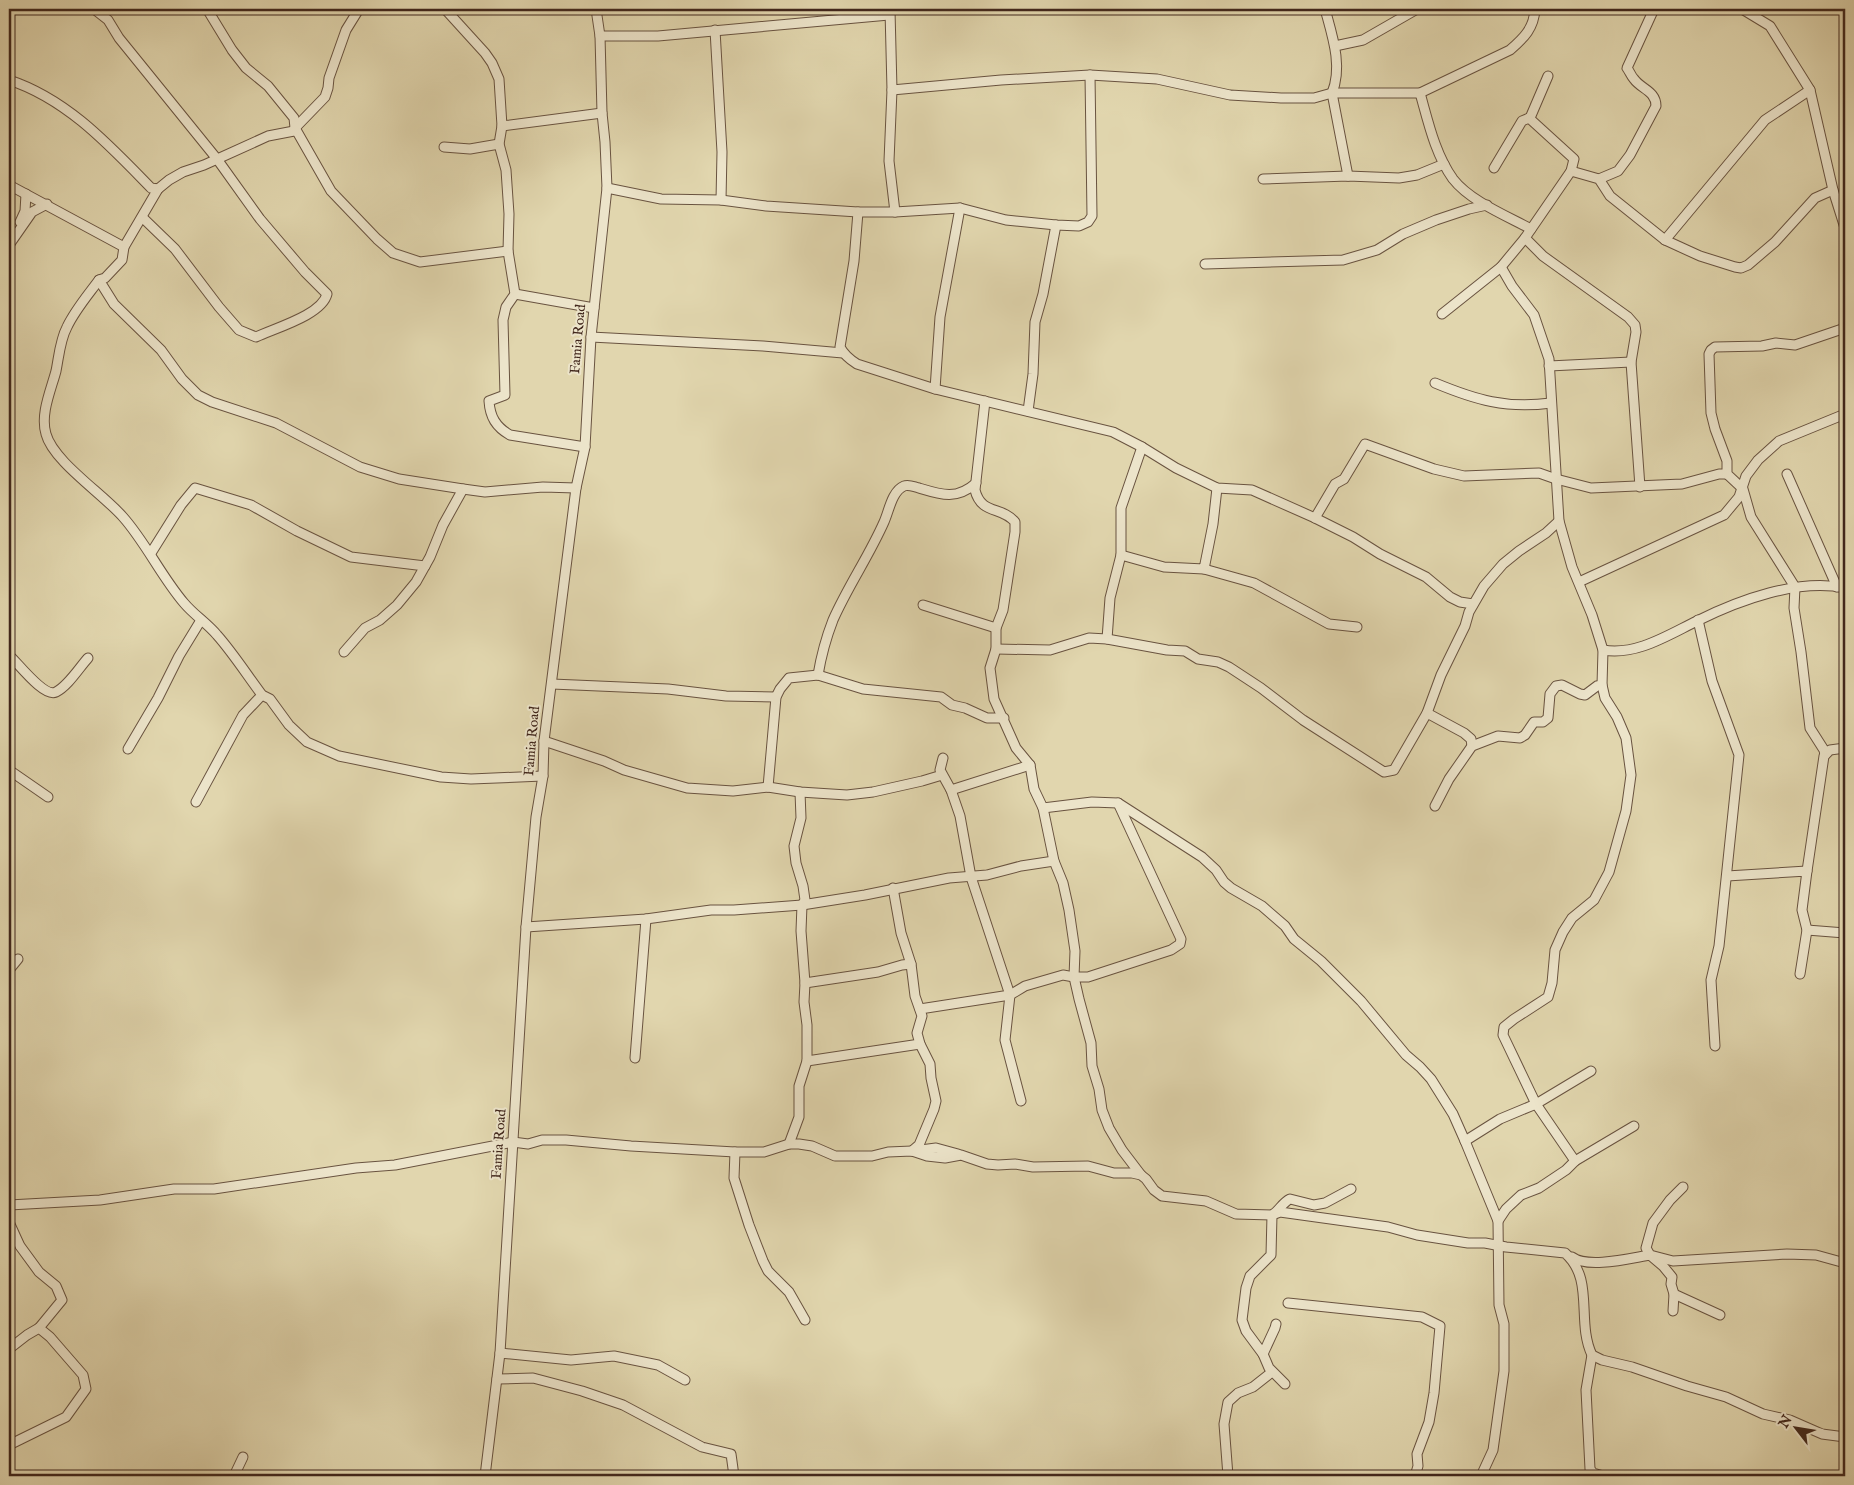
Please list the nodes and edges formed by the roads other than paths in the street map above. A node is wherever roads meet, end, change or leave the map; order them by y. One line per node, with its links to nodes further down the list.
1 (94, 9): 28 (street)
2 (207, 9): 25 (street)
3 (359, 9): 25 (street)
4 (445, 9): 24 (street)
5 (596, 9): 13 (street, Famia Road)
6 (1325, 9): 14 (street)
7 (1417, 9): 14 (street)
8 (1535, 9): 21 (street)
9 (1654, 9): 34 (street)
10 (1742, 9): 19 (street)
11 (890, 12): 12 (street); 18 (street)
12 (715, 30): 13 (street); 40 (street)
13 (600, 36): 22 (street, Famia Road)
14 (1335, 46): 20 (street)
15 (1090, 76): 18 (street); 20 (street); 47 (street)
16 (1548, 76): 23 (street)
17 (10, 82): 37 (street)
18 (892, 90): 45 (street)
19 (1810, 90): 38 (street); 52 (street)
20 (1332, 92): 21 (street); 32 (street)
21 (1420, 93): 29 (street)
22 (602, 112): 24 (street); 36 (street, Famia Road)
23 (1530, 118): 30 (street); 31 (street)
24 (502, 126): 26 (street)
25 (294, 128): 28 (street); 55 (street)
26 (499, 144): 27 (street); 55 (street)
27 (444, 148)
28 (217, 159): 37 (street); 46 (street)
29 (1444, 164): 32 (street); 42 (street)
30 (1494, 168)
31 (1571, 171): 34 (street); 49 (street)
32 (1348, 176): 33 (street)
33 (1263, 179)
34 (1599, 179): 52 (street)
35 (9, 185): 39 (street)
36 (607, 188): 40 (street); 60 (street, Famia Road)
37 (158, 189): 46 (street)
38 (1833, 190): 48 (street); 52 (street)
39 (26, 194): 41 (street); 50 (street)
40 (721, 200): 44 (street)
41 (47, 204): 50 (street); 54 (street)
42 (1487, 205): 49 (street); 56 (street)
43 (960, 208): 45 (street); 47 (street); 68 (street)
44 (858, 212): 45 (street); 64 (street)
45 (895, 212)
46 (142, 218): 54 (street)
47 (1056, 225): 71 (street)
48 (1845, 228)
49 (1531, 230): 51 (street)
50 (14, 236): 53 (street)
51 (1524, 238): 57 (street); 65 (street)
52 (1665, 240)
53 (9, 246)
54 (124, 247): 58 (street)
55 (508, 251): 59 (street)
56 (1205, 264)
57 (1501, 267): 61 (street); 66 (street)
58 (99, 280): 82 (street); 86 (street)
59 (515, 294): 60 (street); 73 (street)
60 (594, 308): 63 (street, Famia Road)
61 (1442, 314)
62 (1845, 328): 75 (street)
63 (591, 337): 64 (street); 73 (street, Famia Road)
64 (843, 353): 68 (street)
65 (1631, 362): 66 (street); 79 (street)
66 (1549, 366): 70 (street)
67 (1435, 383): 70 (street)
68 (934, 389): 69 (street)
69 (985, 401): 71 (street); 78 (street)
70 (1551, 403): 77 (street)
71 (1028, 411): 74 (street)
72 (1845, 414): 83 (street)
73 (585, 447): 80 (street, Famia Road)
74 (1142, 447): 81 (street); 87 (street)
75 (1727, 474): 79 (street); 83 (street)
76 (1786, 474): 92 (street)
77 (1556, 479): 79 (street); 84 (street); 85 (street)
78 (976, 483): 98 (street); 105 (street)
79 (1640, 487)
80 (576, 488): 82 (street); 106 (street, Famia Road)
81 (1217, 488): 84 (street); 89 (street)
82 (463, 489): 88 (street)
83 (1742, 489): 90 (street); 91 (street)
84 (1315, 518): 93 (street)
85 (1559, 521): 90 (street); 93 (street)
86 (150, 553): 88 (street); 95 (street)
87 (1121, 555): 89 (street); 99 (street)
88 (425, 566): 102 (street)
89 (1204, 569): 97 (street)
90 (1578, 582): 101 (street)
91 (1795, 587): 92 (street); 96 (street); 116 (street)
92 (1841, 587)
93 (1473, 604): 110 (street)
94 (923, 605): 98 (street)
95 (201, 620): 108 (street); 115 (street)
96 (1698, 620): 101 (street); 132 (street)
97 (1357, 627)
98 (996, 628): 100 (street)
99 (1107, 639): 100 (street); 110 (street)
100 (996, 649): 111 (street)
101 (1603, 650): 107 (street)
102 (344, 652)
103 (9, 655): 104 (street)
104 (88, 658)
105 (818, 675): 109 (street); 111 (street)
106 (552, 684): 109 (street); 112 (street, Famia Road)
107 (1602, 685): 113 (street); 154 (street)
108 (262, 695): 121 (street); 126 (street)
109 (776, 697): 122 (street)
110 (1428, 713): 113 (street)
111 (1004, 718): 118 (street)
112 (544, 741): 121 (street, Famia Road); 122 (street)
113 (1472, 746): 128 (street)
114 (1845, 748): 116 (street)
115 (128, 749)
116 (1825, 755): 131 (street)
117 (943, 758): 120 (street)
118 (1030, 765): 123 (street); 129 (street)
119 (9, 770): 125 (street)
120 (942, 775): 123 (street); 124 (street)
121 (544, 776): 137 (street, Famia Road)
122 (768, 787): 124 (street)
123 (951, 790): 133 (street)
124 (800, 792): 135 (street)
125 (48, 797)
126 (196, 802)
127 (1118, 803): 129 (street); 144 (street); 156 (street)
128 (1435, 806)
129 (1043, 808): 130 (street)
130 (1054, 861): 133 (street); 144 (street)
131 (1807, 871): 132 (street); 138 (street)
132 (1727, 876): 149 (street)
133 (971, 877): 134 (street); 146 (street)
134 (893, 888): 135 (street); 141 (street)
135 (802, 905): 136 (street); 145 (street)
136 (646, 919): 137 (street); 150 (street)
137 (526, 927): 157 (street, Famia Road)
138 (1807, 930): 139 (street); 143 (street)
139 (1845, 933)
140 (18, 959): 142 (street)
141 (911, 964): 145 (street); 147 (street)
142 (9, 970)
143 (1800, 974)
144 (1074, 977): 146 (street); 162 (street)
145 (805, 983): 151 (street)
146 (1010, 995): 147 (street); 153 (street)
147 (920, 1009): 148 (street)
148 (920, 1044): 151 (street); 159 (street)
149 (1715, 1046)
150 (635, 1058)
151 (807, 1060): 158 (street)
152 (1591, 1071): 154 (street)
153 (1021, 1101)
154 (1536, 1104): 156 (street); 161 (street)
155 (1634, 1126): 161 (street)
156 (1465, 1141): 167 (street)
157 (513, 1142): 160 (street); 165 (street); 181 (street, Famia Road)
158 (789, 1144): 159 (street); 160 (street)
159 (912, 1151): 162 (street)
160 (735, 1152): 177 (street)
161 (1575, 1161): 167 (street)
162 (1141, 1176): 166 (street)
163 (1683, 1187): 171 (street)
164 (1351, 1189): 166 (street)
165 (9, 1205)
166 (1272, 1215): 169 (street); 182 (street)
167 (1498, 1221): 169 (street)
168 (9, 1222): 179 (street)
169 (1498, 1246): 170 (street); 196 (street)
170 (1566, 1253): 171 (street); 183 (street)
171 (1650, 1255): 172 (street); 173 (street)
172 (1845, 1263)
173 (1674, 1294): 175 (street); 176 (street)
174 (1288, 1303): 195 (street)
175 (1673, 1312)
176 (1720, 1315)
177 (805, 1320)
178 (1276, 1324): 182 (street)
179 (39, 1328): 180 (street); 189 (street)
180 (9, 1349)
181 (500, 1353): 185 (street, Famia Road); 186 (street)
182 (1263, 1354): 184 (street)
183 (1592, 1355): 188 (street); 197 (street)
184 (1272, 1372): 187 (street); 194 (street)
185 (497, 1379): 192 (street, Famia Road); 193 (street)
186 (685, 1380)
187 (1285, 1384)
188 (1845, 1437)
189 (9, 1445)
190 (243, 1457): 191 (street)
191 (234, 1476)
192 (485, 1476)
193 (734, 1476)
194 (1228, 1476)
195 (1415, 1476)
196 (1482, 1476)
197 (1603, 1476)

